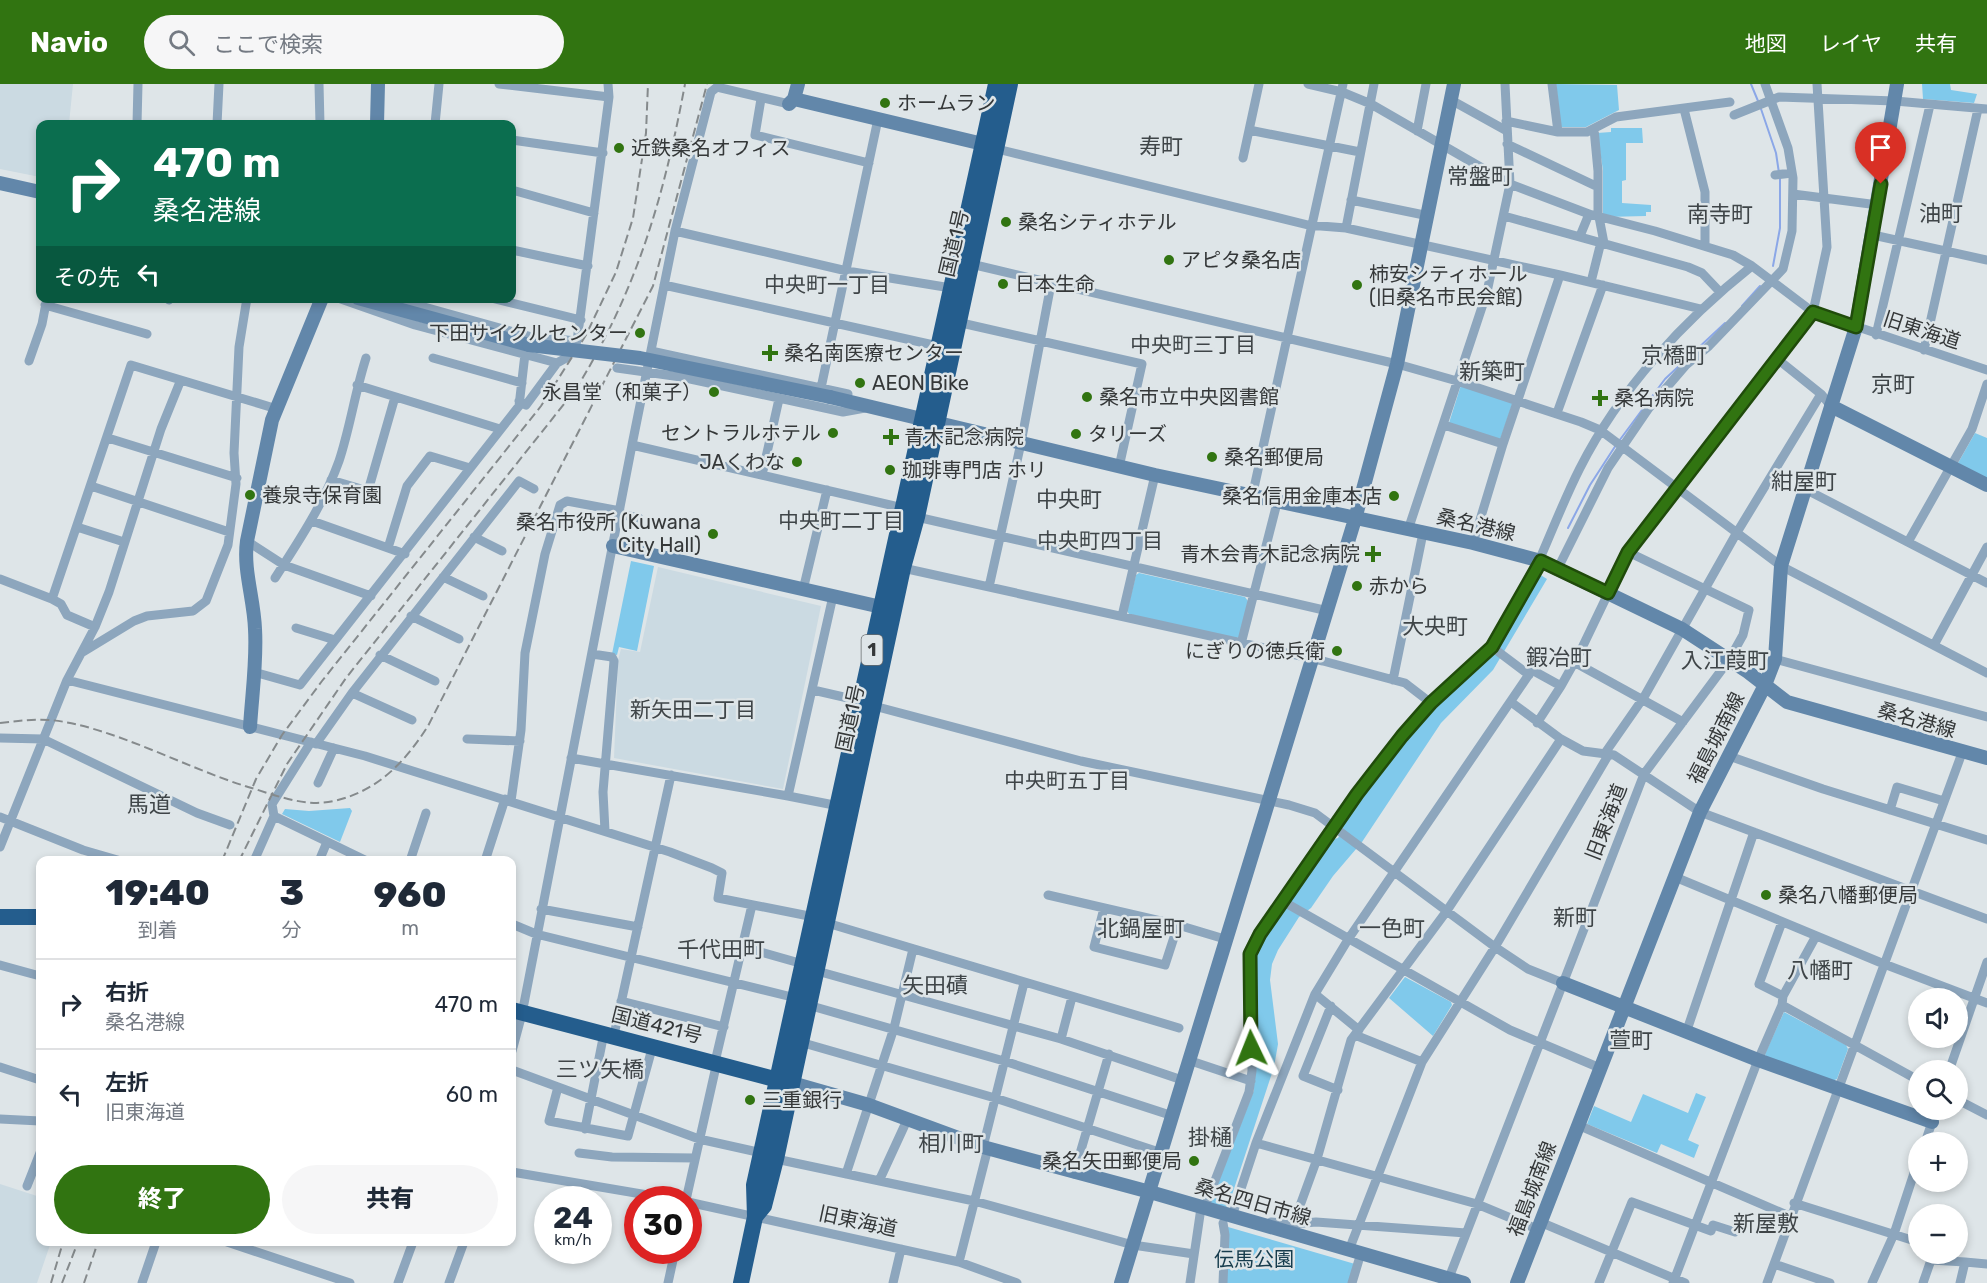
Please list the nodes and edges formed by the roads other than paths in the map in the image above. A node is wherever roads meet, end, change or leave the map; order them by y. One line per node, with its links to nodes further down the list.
1 (138, 84): 36 (street)
2 (219, 84): 37 (street)
3 (319, 84): 38 (street)
4 (378, 84): 39 (street)
5 (439, 84): 40 (street)
6 (499, 84): 22 (street)
7 (608, 84): 22 (street)
8 (798, 84): 28 (street)
9 (996, 84): 49 (highway, 国道1号 / 1)
10 (1010, 84): 49 (highway, 国道1号 / 1)
11 (1259, 84): 43 (street)
12 (1308, 84): 21 (street, 旧東海道)
13 (1374, 84): 30 (street)
14 (1426, 84): 44 (street)
15 (1454, 84): 25 (street)
16 (1505, 84): 41 (street)
17 (1552, 84): 46 (street)
18 (1765, 84): 26 (street)
19 (1817, 84): 23 (street)
20 (1897, 84): 27 (street, 福島城南線)
21 (1342, 88): 30 (street, 旧東海道); 50 (street)
22 (609, 97): 53 (street)
23 (1818, 98): 26 (street); 27 (street); 64 (street)
24 (761, 99): 28 (street); 55 (street); 73 (street)
25 (1451, 100): 45 (street); 51 (street)
26 (1770, 101): 34 (street); 56 (street)
27 (1895, 101): 31 (street); 66 (street, 福島城南線)
28 (792, 102): 35 (street)
29 (1730, 102): 32 (street)
30 (1371, 104): 44 (street, 旧東海道); 52 (street)
31 (1930, 105): 33 (street); 76 (street)
32 (1684, 109): 42 (street); 79 (street)
33 (1983, 109): 81 (street)
34 (1734, 115)
35 (878, 119): 49 (street); 55 (street)
36 (137, 120)
37 (217, 120)
38 (320, 120)
39 (377, 120)
40 (435, 120)
41 (1506, 121): 45 (street); 46 (street)
42 (1594, 129): 46 (street); 60 (street)
43 (1249, 130): 50 (street); 54 (street)
44 (1417, 131): 51 (street, 旧東海道)
45 (1507, 131): 48 (street)
46 (1558, 132)
47 (516, 141): 53 (street)
48 (1507, 144): 59 (street); 60 (street)
49 (989, 146): 71 (street); 84 (highway, 国道1号 / 1); 94 (highway, 国道1号 / 1)
50 (1331, 146): 52 (street); 71 (street)
51 (1442, 146): 59 (street, 旧東海道); 68 (street)
52 (1360, 152): 65 (street)
53 (603, 153): 67 (street)
54 (1243, 158)
55 (869, 163): 87 (street)
56 (1792, 173): 57 (street); 63 (street)
57 (1778, 175)
58 (0, 183): 61 (street)
59 (1510, 184): 69 (street); 70 (street, 旧東海道)
60 (1598, 187): 70 (street)
61 (36, 191)
62 (516, 191): 67 (street)
63 (1793, 194): 64 (street); 90 (street)
64 (1823, 198): 66 (street); 105 (street)
65 (1351, 200): 68 (street); 72 (street)
66 (1878, 205): 74 (street, 福島城南線)
67 (594, 213): 85 (street)
68 (1429, 216): 78 (street)
69 (1504, 216): 75 (street); 83 (street)
70 (1595, 216): 75 (street); 77 (street); 79 (street, 旧東海道)
71 (1313, 225): 72 (street); 112 (street)
72 (1346, 228): 78 (street)
73 (675, 231): 87 (street); 92 (street)
74 (1873, 235): 76 (street); 109 (street, 福島城南線)
75 (1580, 236): 77 (street)
76 (1898, 240): 81 (street); 111 (street)
77 (1602, 242): 89 (street); 95 (street)
78 (1423, 245): 83 (street); 124 (street)
79 (1705, 246): 86 (street, 旧東海道)
80 (516, 251): 85 (street)
81 (1948, 252): 82 (street); 117 (street)
82 (1987, 260)
83 (1495, 261): 88 (street); 128 (street)
84 (971, 264): 91 (street); 107 (highway, 国道1号 / 1)
85 (588, 266): 106 (street)
86 (1752, 266): 90 (street, 旧東海道); 95 (street)
87 (847, 271): 94 (street); 108 (street)
88 (1560, 275): 89 (street); 138 (street)
89 (1591, 282): 93 (street)
90 (1773, 282): 105 (street, 旧東海道); 152 (street)
91 (1051, 284): 112 (street); 113 (street)
92 (664, 285): 108 (street); 118 (street)
93 (1603, 285): 104 (street); 143 (street)
94 (951, 288): 115 (highway, 国道1号 / 1)
95 (1720, 292): 104 (street)
96 (46, 303): 122 (street)
97 (49, 303): 110 (street)
98 (246, 303): 136 (street)
99 (320, 303): 142 (street)
100 (352, 303): 116 (street)
101 (375, 303): 116 (street, 桑名港線)
102 (410, 303): 114 (street)
103 (511, 303): 106 (street)
104 (1701, 309): 147 (street)
105 (1813, 312): 109 (street, 旧東海道); 121 (street)
106 (581, 320): 114 (street)
107 (957, 322): 113 (street); 144 (highway, 国道1号 / 1)
108 (836, 323): 115 (street); 133 (street)
109 (1856, 327): 111 (street, 旧東海道); 140 (street, 福島城南線)
110 (147, 334)
111 (1876, 335): 117 (street, 旧東海道)
112 (1288, 339): 124 (street); 167 (street)
113 (1041, 340): 149 (street); 155 (street)
114 (577, 341): 123 (street)
115 (938, 346): 144 (highway, 国道1号 / 1)
116 (527, 349): 123 (street); 130 (street); 133 (street, 桑名港線, bridge)
117 (1924, 350): 126 (street, 旧東海道)
118 (651, 351): 127 (street); 133 (street)
119 (366, 358): 132 (street)
120 (433, 358): 130 (street)
121 (1776, 358): 134 (street); 163 (street)
122 (29, 361)
123 (557, 363): 139 (street)
124 (1397, 364): 128 (street); 173 (street)
125 (616, 368): 127 (street)
126 (1987, 370)
127 (646, 372): 137 (street); 151 (street)
128 (1457, 381): 138 (street); 145 (street)
129 (180, 382): 136 (street); 148 (street); 153 (street)
130 (522, 383): 139 (street)
131 (1987, 384): 154 (street)
132 (357, 385): 135 (street); 160 (street)
133 (826, 393): 141 (street, 桑名港線)
134 (1821, 394): 140 (street); 179 (street)
135 (395, 396): 146 (street); 160 (street)
136 (238, 398): 142 (street); 159 (street)
137 (779, 399): 141 (street); 157 (street)
138 (1517, 400): 143 (street); 150 (street)
139 (519, 401): 146 (street)
140 (1831, 406): 154 (street); 164 (street, 福島城南線)
141 (870, 407): 144 (street, 桑名港線)
142 (277, 409): 182 (street)
143 (1557, 413): 147 (street)
144 (928, 423): 149 (street, 桑名港線); 171 (highway, 国道1号 / 1)
145 (1444, 425): 150 (street); 176 (street)
146 (500, 429): 156 (street)
147 (1600, 430): 152 (street); 192 (street)
148 (108, 438): 153 (street); 162 (street)
149 (1022, 443): 155 (street, 桑名港線); 180 (street)
150 (1503, 444): 185 (street)
151 (632, 445): 157 (street); 170 (street)
152 (1621, 446): 163 (street); 197 (street)
153 (153, 454): 159 (street); 168 (street)
154 (1950, 466): 161 (street); 184 (street)
155 (1119, 467): 158 (street, 桑名港線)
156 (470, 468): 188 (street); 191 (street)
157 (762, 475): 166 (street)
158 (1155, 475): 167 (street, 桑名港線); 194 (street)
159 (237, 478): 177 (street)
160 (331, 480): 174 (street)
161 (1987, 485)
162 (91, 486): 168 (street); 175 (street)
163 (1676, 488): 179 (street); 190 (street)
164 (1803, 488): 184 (street); 195 (street, 福島城南線)
165 (534, 489): 181 (street)
166 (827, 490): 171 (street); 205 (street)
167 (1251, 497): 169 (street, 桑名港線)
168 (137, 502): 177 (street); 183 (street)
169 (1277, 503): 173 (street, 桑名港線); 207 (street)
170 (619, 512): 172 (street); 186 (street); 254 (street)
171 (910, 512): 180 (street); 196 (highway, 国道1号 / 1); 212 (highway, 国道1号 / 1)
172 (639, 518)
173 (1355, 519): 176 (street, 桑名港線); 213 (street)
174 (312, 521): 188 (street); 193 (street)
175 (77, 527): 183 (street); 211 (street)
176 (1408, 530): 178 (street, 桑名港線)
177 (229, 532): 224 (street)
178 (1423, 533): 185 (street, 桑名港線); 235 (street)
179 (1736, 534): 195 (street); 204 (street)
180 (1000, 535): 194 (street); 203 (street)
181 (474, 537): 189 (street); 199 (street)
182 (247, 541): 193 (street); 249 (street)
183 (124, 542): 216 (street)
184 (1908, 542): 198 (street)
185 (1473, 543): 192 (street, 桑名港線)
186 (612, 546): 205 (street); 225 (street)
187 (1987, 547): 198 (street)
188 (388, 548): 191 (street)
189 (502, 551)
190 (1628, 552): 204 (street); 206 (street)
191 (405, 554): 208 (street)
192 (1541, 561): 197 (street, 桑名港線); 223 (street)
193 (284, 565): 200 (street); 208 (street)
194 (1134, 566): 207 (street); 215 (street)
195 (1781, 566): 222 (street); 227 (street, 福島城南線)
196 (903, 568): 203 (street); 212 (highway, 国道1号 / 1)
197 (1558, 568): 206 (street, 桑名港線)
198 (1972, 575): 202 (street); 222 (street)
199 (442, 577): 209 (street); 214 (street)
200 (276, 578)
201 (0, 579): 211 (street)
202 (1987, 583)
203 (989, 587): 215 (street)
204 (1706, 588): 218 (street); 228 (street)
205 (803, 590): 210 (street)
206 (1608, 593): 218 (street, 桑名港線); 230 (street)
207 (1254, 594): 213 (street); 221 (street)
208 (370, 596): 220 (street)
209 (483, 596)
210 (832, 597): 212 (street); 239 (street)
211 (52, 599): 216 (street)
212 (888, 609): 243 (highway, 国道1号 / 1)
213 (1328, 611): 229 (street)
214 (411, 616): 219 (street); 226 (street)
215 (1122, 616): 221 (street)
216 (95, 627): 224 (street)
217 (296, 628): 220 (street)
218 (1682, 629): 228 (street, 桑名港線); 241 (street)
219 (459, 639)
220 (335, 640): 232 (street)
221 (1241, 644): 229 (street)
222 (1934, 645): 231 (street)
223 (1492, 647): 233 (street); 244 (street)
224 (81, 653): 234 (street)
225 (592, 654): 260 (street); 262 (street)
226 (380, 655): 236 (street); 240 (street)
227 (1775, 659): 237 (street, 福島城南線); 245 (street)
228 (1729, 660): 237 (street, 桑名港線); 247 (street)
229 (1314, 661): 235 (street); 269 (street)
230 (1574, 662): 238 (street); 241 (street)
231 (1987, 673)
232 (261, 674)
233 (1528, 675): 238 (street); 242 (street)
234 (67, 680): 249 (street); 251 (street)
235 (1393, 680): 244 (street)
236 (435, 681)
237 (1765, 685): 257 (street, 桑名港線); 259 (street, 福島城南線)
238 (1561, 686): 248 (street)
239 (813, 690): 243 (street); 266 (street)
240 (352, 693): 246 (street); 255 (street)
241 (1641, 701): 247 (street); 258 (street)
242 (1510, 702): 248 (street, 旧東海道); 293 (street)
243 (867, 703): 269 (street); 270 (highway, 国道1号 / 1); 306 (highway, 国道1号 / 1)
244 (1431, 703): 280 (street)
245 (1987, 717)
246 (412, 720)
247 (1683, 722): 263 (street)
248 (1537, 723): 253 (street, 旧東海道)
249 (250, 727): 255 (street)
250 (0, 738): 251 (street)
251 (43, 739): 277 (street); 279 (street)
252 (467, 739): 254 (street)
253 (1561, 740): 258 (street, 旧東海道); 302 (street)
254 (520, 741): 267 (street)
255 (314, 743): 256 (street); 274 (street)
256 (334, 748): 265 (street); 267 (street)
257 (1962, 753): 261 (street, 桑名港線); 268 (street)
258 (1607, 754): 263 (street, 旧東海道); 316 (street)
259 (1729, 756): 271 (street); 272 (street, 福島城南線)
260 (572, 758): 262 (street); 275 (street)
261 (1987, 758)
262 (606, 763): 264 (street); 281 (street)
263 (1644, 774): 272 (street); 326 (street, 旧東海道)
264 (671, 775): 266 (street); 286 (street)
265 (318, 783)
266 (788, 796): 270 (street)
267 (508, 800): 275 (street); 292 (street)
268 (1944, 801): 271 (street); 278 (street)
269 (1270, 802): 280 (street); 314 (street)
270 (838, 806): 306 (highway, 国道1号 / 1)
271 (1890, 810): 278 (street)
272 (1700, 812): 282 (street); 294 (street, 福島城南線)
273 (426, 813): 291 (street)
274 (274, 816): 284 (street); 288 (street)
275 (560, 816): 281 (street); 301 (street)
276 (0, 817): 277 (street)
277 (12, 821): 285 (street); 287 (street)
278 (1936, 824): 283 (street); 295 (street)
279 (230, 825)
280 (1334, 828): 293 (street); 298 (street)
281 (605, 831): 286 (street)
282 (1754, 832): 295 (street); 297 (street)
283 (1987, 840)
284 (327, 842): 289 (street); 290 (street)
285 (0, 847)
286 (655, 847): 299 (street); 310 (street)
287 (104, 856)
288 (256, 856)
289 (321, 856)
290 (356, 856)
291 (412, 856)
292 (486, 856)
293 (1394, 873): 302 (street); 313 (street)
294 (1675, 877): 297 (street); 338 (street, 福島城南線)
295 (1912, 891): 305 (street); 320 (street)
296 (1048, 895): 300 (street)
297 (1729, 899): 307 (street); 344 (street)
298 (1284, 902): 313 (street); 367 (street)
299 (752, 905): 306 (street); 315 (street)
300 (1104, 908): 308 (street); 308 (street)
301 (541, 909): 310 (street); 311 (street)
302 (1446, 912): 316 (street); 323 (street)
303 (0, 917): 304 (highway)
304 (36, 917)
305 (1987, 919)
306 (821, 920): 317 (street); 322 (highway, 国道1号 / 1)
307 (1782, 922): 312 (street); 333 (street)
308 (1178, 925): 314 (street)
309 (516, 926): 311 (street)
310 (638, 927): 318 (street)
311 (536, 934): 318 (street); 339 (street)
312 (1816, 936): 320 (street); 333 (street)
313 (1349, 938): 323 (street); 329 (street)
314 (1228, 940): 356 (street)
315 (743, 947): 322 (street); 327 (street)
316 (1495, 947): 326 (street); 335 (street)
317 (913, 949): 325 (street); 328 (street)
318 (631, 958): 327 (street); 332 (street)
319 (1987, 962): 331 (street)
320 (1884, 964): 331 (street); 351 (street)
321 (0, 965): 324 (street)
322 (810, 967): 328 (street); 334 (highway, 国道1号 / 1)
323 (1404, 970): 335 (street); 345 (street)
324 (36, 975)
325 (1024, 983): 330 (street); 341 (street)
326 (1563, 983): 338 (street); 349 (street, 旧東海道)
327 (734, 984): 334 (street); 340 (street)
328 (903, 994): 341 (street); 342 (street)
329 (1315, 994): 337 (street); 388 (street)
330 (1072, 997): 343 (street); 347 (street)
331 (1974, 998): 336 (street); 354 (street)
332 (621, 1000): 340 (street); 346 (street)
333 (1782, 1000): 351 (street); 353 (street)
334 (802, 1001): 342 (street); 348 (highway, 国道1号 / 1); 365 (highway, 国道1号 / 1)
335 (1459, 1001): 349 (street); 358 (street)
336 (1987, 1003)
337 (1330, 1006): 345 (street); 371 (street)
338 (1623, 1006): 344 (street); 361 (street, 福島城南線)
339 (517, 1012): 346 (highway, 国道421号)
340 (724, 1026): 357 (street)
341 (1013, 1026): 347 (street); 355 (street)
342 (894, 1028): 355 (street); 359 (street)
343 (1179, 1028)
344 (1687, 1030): 353 (street)
345 (1357, 1033): 358 (street); 371 (street)
346 (609, 1034): 350 (highway, 国道421号); 373 (street)
347 (1061, 1039): 352 (street)
348 (800, 1042): 359 (street); 365 (highway, 国道1号 / 1)
349 (1539, 1043): 361 (street); 410 (street, 旧東海道)
350 (653, 1045): 357 (highway, 国道421号); 377 (street)
351 (1854, 1045): 363 (street); 369 (street)
352 (1109, 1054): 366 (street); 370 (street)
353 (1758, 1060): 369 (street); 402 (street)
354 (1953, 1060)
355 (1004, 1061): 370 (street); 372 (street)
356 (1191, 1061): 366 (street); 367 (street)
357 (716, 1062): 365 (highway, 国道421号); 387 (street)
358 (1422, 1062): 400 (street)
359 (883, 1065): 372 (street); 374 (street)
360 (0, 1067): 364 (street)
361 (1600, 1068): 383 (street, 福島城南線)
362 (516, 1071): 368 (street)
363 (1908, 1075)
364 (36, 1079)
365 (785, 1081): 374 (street, 桑名四日市線); 392 (highway, 国道1号 / 1)
366 (1185, 1081): 379 (street)
367 (1251, 1081): 412 (street)
368 (558, 1087): 373 (street); 385 (street)
369 (1837, 1089): 376 (street); 409 (street)
370 (1099, 1090): 379 (street); 384 (street)
371 (1338, 1090): 395 (street)
372 (995, 1098): 384 (street); 389 (street)
373 (591, 1099): 377 (street); 385 (street)
374 (869, 1105): 380 (street, 桑名四日市線); 398 (street)
375 (1968, 1105): 378 (street)
376 (1908, 1109)
377 (633, 1114): 386 (street); 387 (street)
378 (1987, 1115)
379 (1173, 1116): 391 (street)
380 (908, 1118): 389 (street, 桑名四日市線); 401 (street)
381 (0, 1119): 382 (street)
382 (36, 1121)
383 (1578, 1125): 402 (street); 417 (street, 福島城南線)
384 (1087, 1128): 391 (street); 399 (street)
385 (585, 1129): 386 (street)
386 (628, 1137): 393 (street)
387 (699, 1139): 392 (street); 394 (street)
388 (1256, 1143): 395 (street); 415 (street)
389 (985, 1148): 399 (street, 桑名四日市線); 408 (street)
390 (579, 1153): 393 (street)
391 (1162, 1153): 407 (street)
392 (769, 1156): 398 (street); 414 (highway, 国道1号 / 1)
393 (626, 1157): 394 (street)
394 (695, 1158): 404 (street)
395 (1317, 1159): 400 (street); 419 (street)
396 (36, 1163): 403 (street)
397 (516, 1173): 406 (street)
398 (846, 1174): 401 (street)
399 (1074, 1174): 407 (street, 桑名四日市線)
400 (1377, 1176): 410 (street); 418 (street)
401 (879, 1181): 408 (street)
402 (1711, 1183): 413 (street); 416 (street)
403 (27, 1186)
404 (690, 1186)
405 (1908, 1190): 422 (street)
406 (624, 1191)
407 (1150, 1192): 412 (street, 桑名四日市線); 424 (street)
408 (974, 1201): 424 (street); 433 (street)
409 (1794, 1203): 413 (street); 422 (street)
410 (1477, 1204): 417 (street); 421 (street, 旧東海道)
411 (702, 1205): 414 (street, 旧東海道)
412 (1203, 1208): 415 (street, 桑名四日市線); 432 (street)
413 (1789, 1216): 436 (street)
414 (755, 1217): 429 (street, 旧東海道); 447 (highway, 国道1号 / 1)
415 (1227, 1219): 419 (street, 桑名四日市線); 452 (street)
416 (1695, 1224): 420 (street); 430 (street); 441 (street)
417 (1538, 1225): 430 (street); 455 (street, 福島城南線)
418 (1358, 1226): 419 (street); 421 (street); 431 (street)
419 (1292, 1229): 431 (street, 桑名四日市線)
420 (1735, 1232)
421 (1466, 1233): 440 (street, 旧東海道)
422 (1893, 1234): 423 (street); 460 (street)
423 (1908, 1239)
424 (1133, 1245): 432 (street); 450 (street)
425 (155, 1246): 442 (street)
426 (239, 1246): 443 (street)
427 (412, 1246): 444 (street)
428 (463, 1246): 445 (street)
429 (901, 1249): 433 (street, 旧東海道); 448 (street)
430 (1611, 1251): 441 (street); 456 (street)
431 (1355, 1252): 440 (street, 桑名四日市線); 453 (street)
432 (1194, 1254): 451 (street)
433 (959, 1262): 449 (street, 旧東海道)
434 (1968, 1262): 439 (street)
435 (672, 1264): 446 (street)
436 (1774, 1264): 458 (street); 459 (street)
437 (1927, 1264): 461 (street)
438 (1965, 1264): 462 (street)
439 (1987, 1264)
440 (1448, 1281): 454 (street, 桑名四日市線)
441 (1674, 1281): 457 (street)
442 (142, 1283)
443 (350, 1283)
444 (398, 1283)
445 (449, 1283)
446 (668, 1283)
447 (741, 1283)
448 (893, 1283)
449 (1017, 1283)
450 (1122, 1283)
451 (1190, 1283)
452 (1223, 1283)
453 (1352, 1283)
454 (1464, 1283)
455 (1517, 1283)
456 (1599, 1283)
457 (1685, 1283)
458 (1767, 1283)
459 (1830, 1283)
460 (1872, 1283)
461 (1923, 1283)
462 (1960, 1283)

